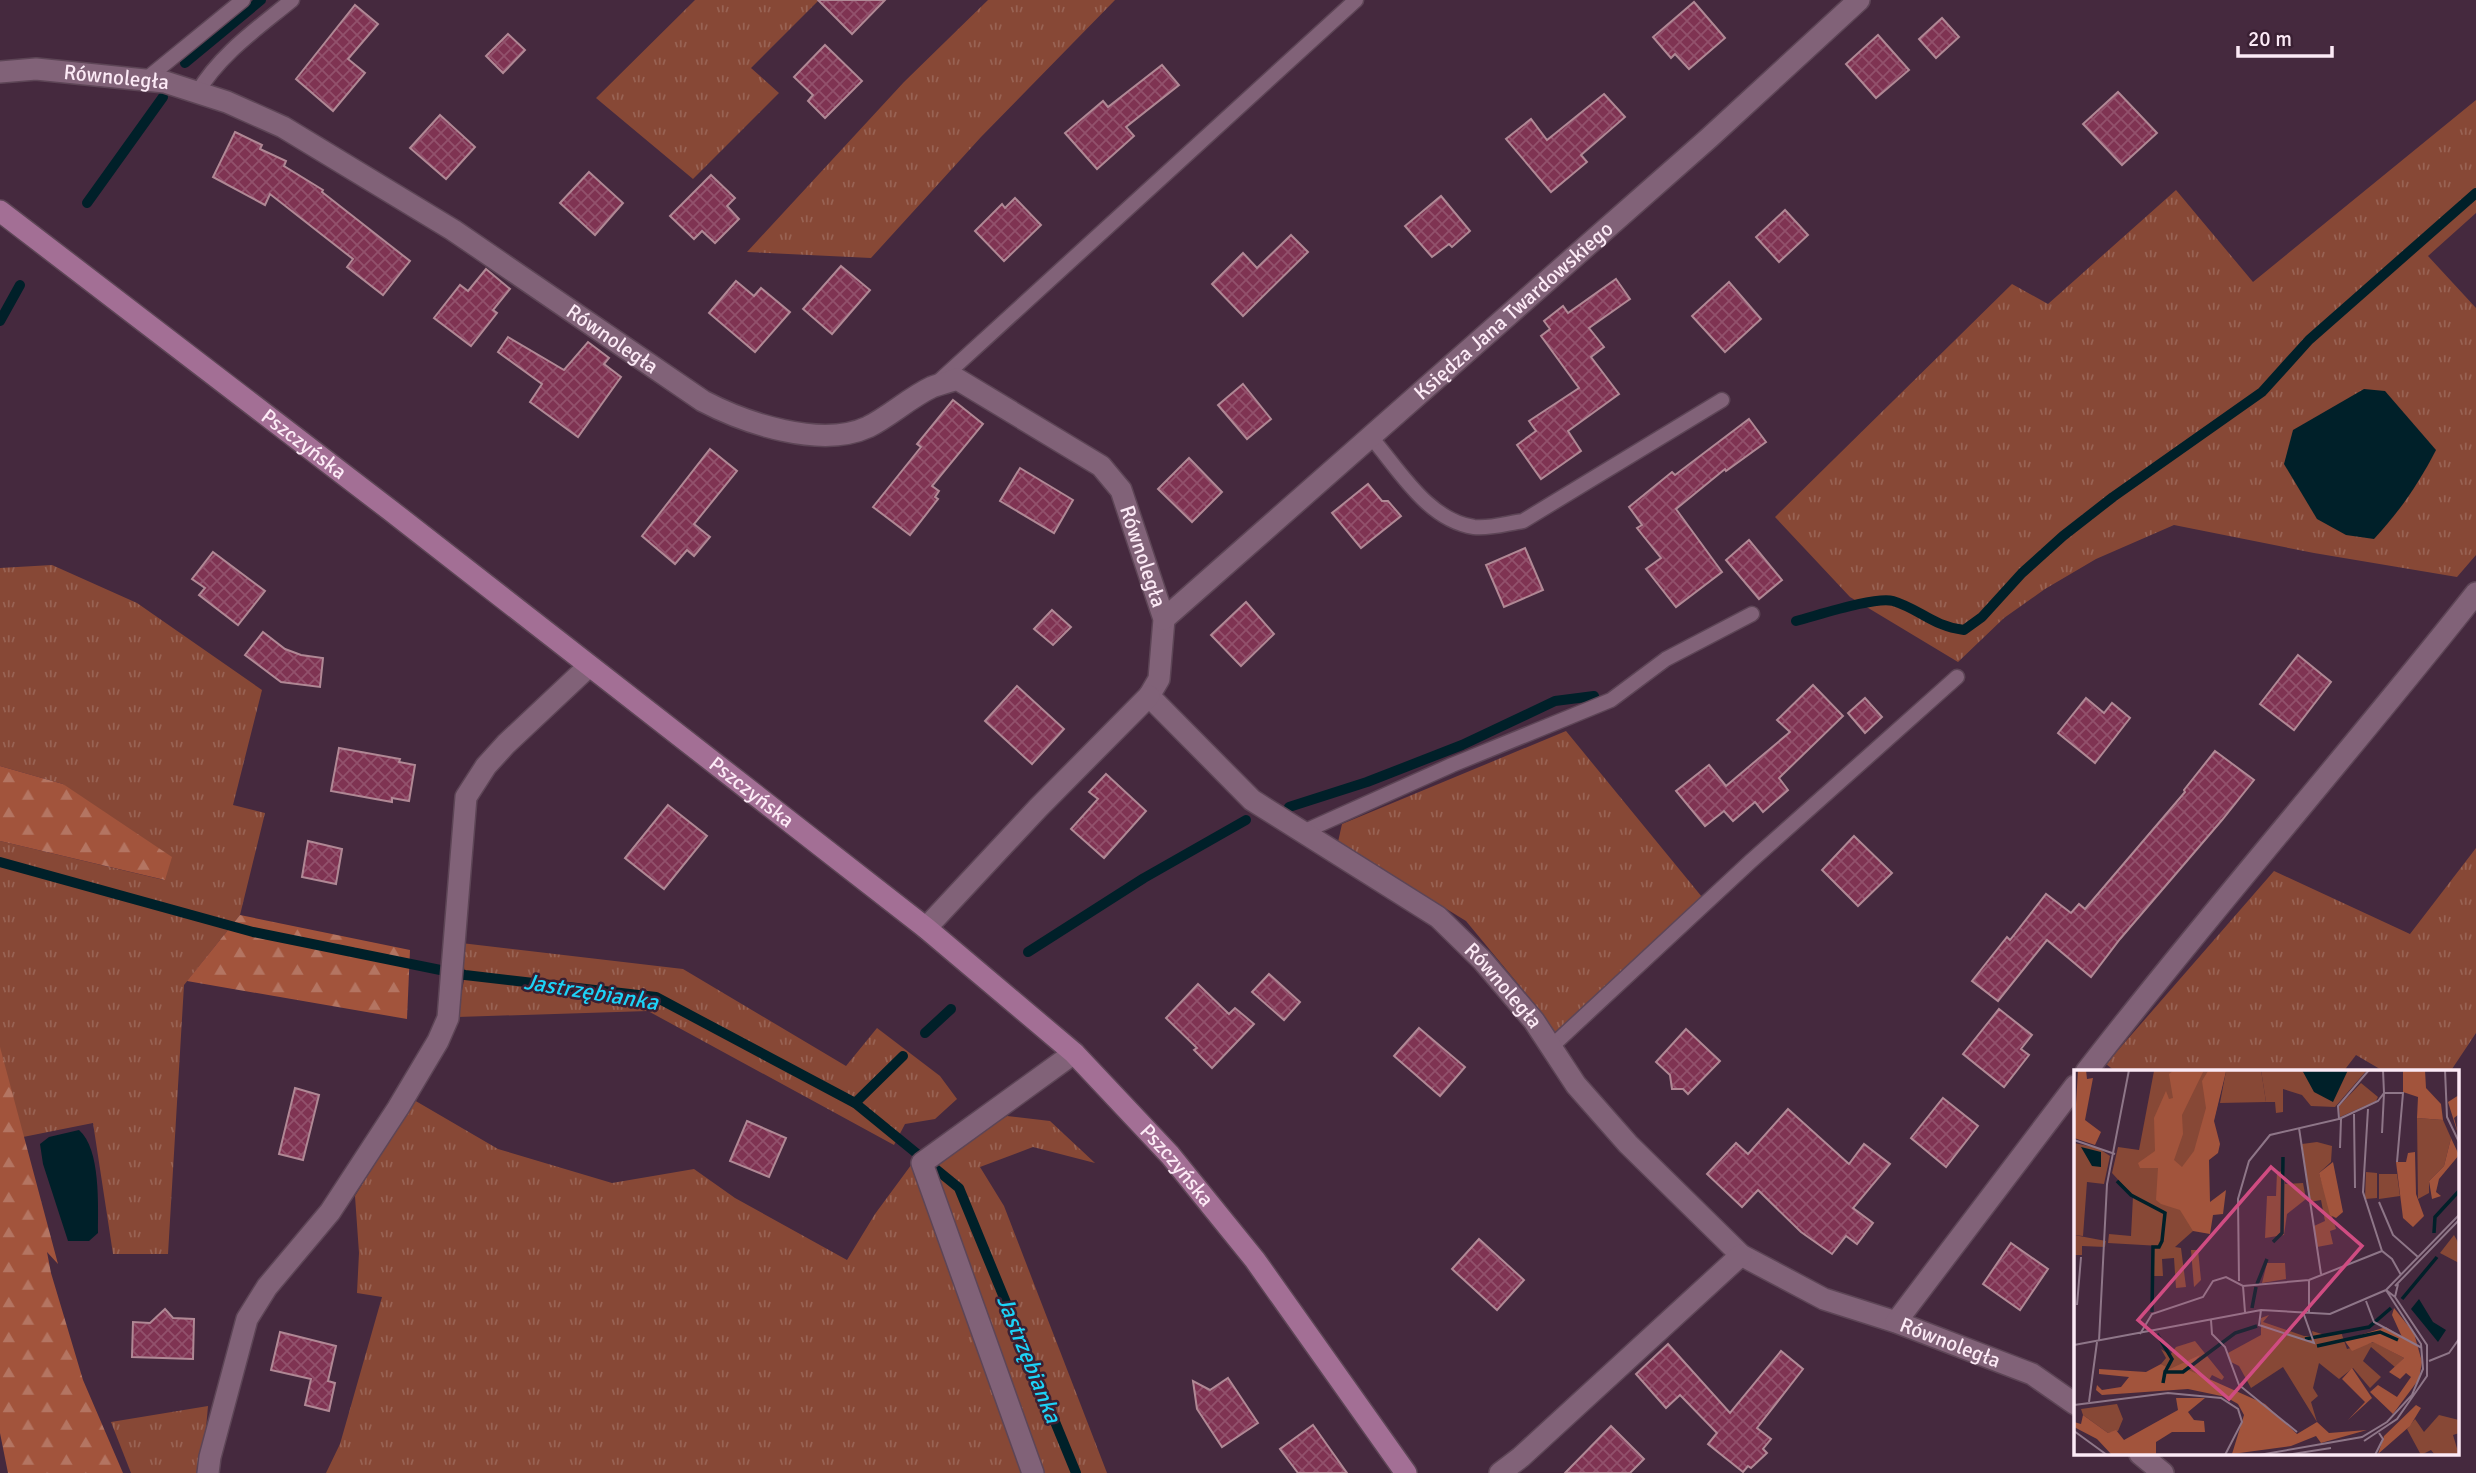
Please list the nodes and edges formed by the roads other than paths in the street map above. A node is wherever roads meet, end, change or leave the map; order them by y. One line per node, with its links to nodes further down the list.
1 (243, 0): 6 (lane)
2 (292, 0): 7 (lane)
3 (1356, 0): 9 (lane)
4 (1859, 0): 11 (street, Księdza Jana Twardowskiego)
5 (0, 72): 6 (street, Równoległa)
6 (145, 80): 7 (street, Równoległa)
7 (197, 93): 9 (street, Równoległa)
8 (0, 211): 15 (street, Pszczyńska)
9 (933, 387): 14 (street, Równoległa)
10 (1722, 400): 11 (lane)
11 (1370, 436): 14 (street, Księdza Jana Twardowskiego)
12 (2476, 593): 22 (street)
13 (1752, 614): 18 (lane)
14 (1164, 619): 17 (street, Równoległa)
15 (589, 666): 19 (street, Pszczyńska); 29 (street)
16 (1957, 677): 20 (lane)
17 (1149, 696): 18 (street, Równoległa); 19 (street)
18 (1303, 832): 20 (street, Równoległa)
19 (926, 928): 21 (street, Pszczyńska)
20 (1551, 1047): 24 (street, Równoległa)
21 (1074, 1053): 28 (street, Pszczyńska); 30 (street)
22 (2088, 1070)
23 (2074, 1087): 25 (street)
24 (1741, 1255): 25 (street, Równoległa); 31 (street)
25 (1896, 1322): 26 (street, Równoległa)
26 (2074, 1403)
27 (2142, 1456): 32 (street)
28 (1398, 1470)
29 (208, 1473)
30 (1032, 1473)
31 (1500, 1473)
32 (2163, 1473)

